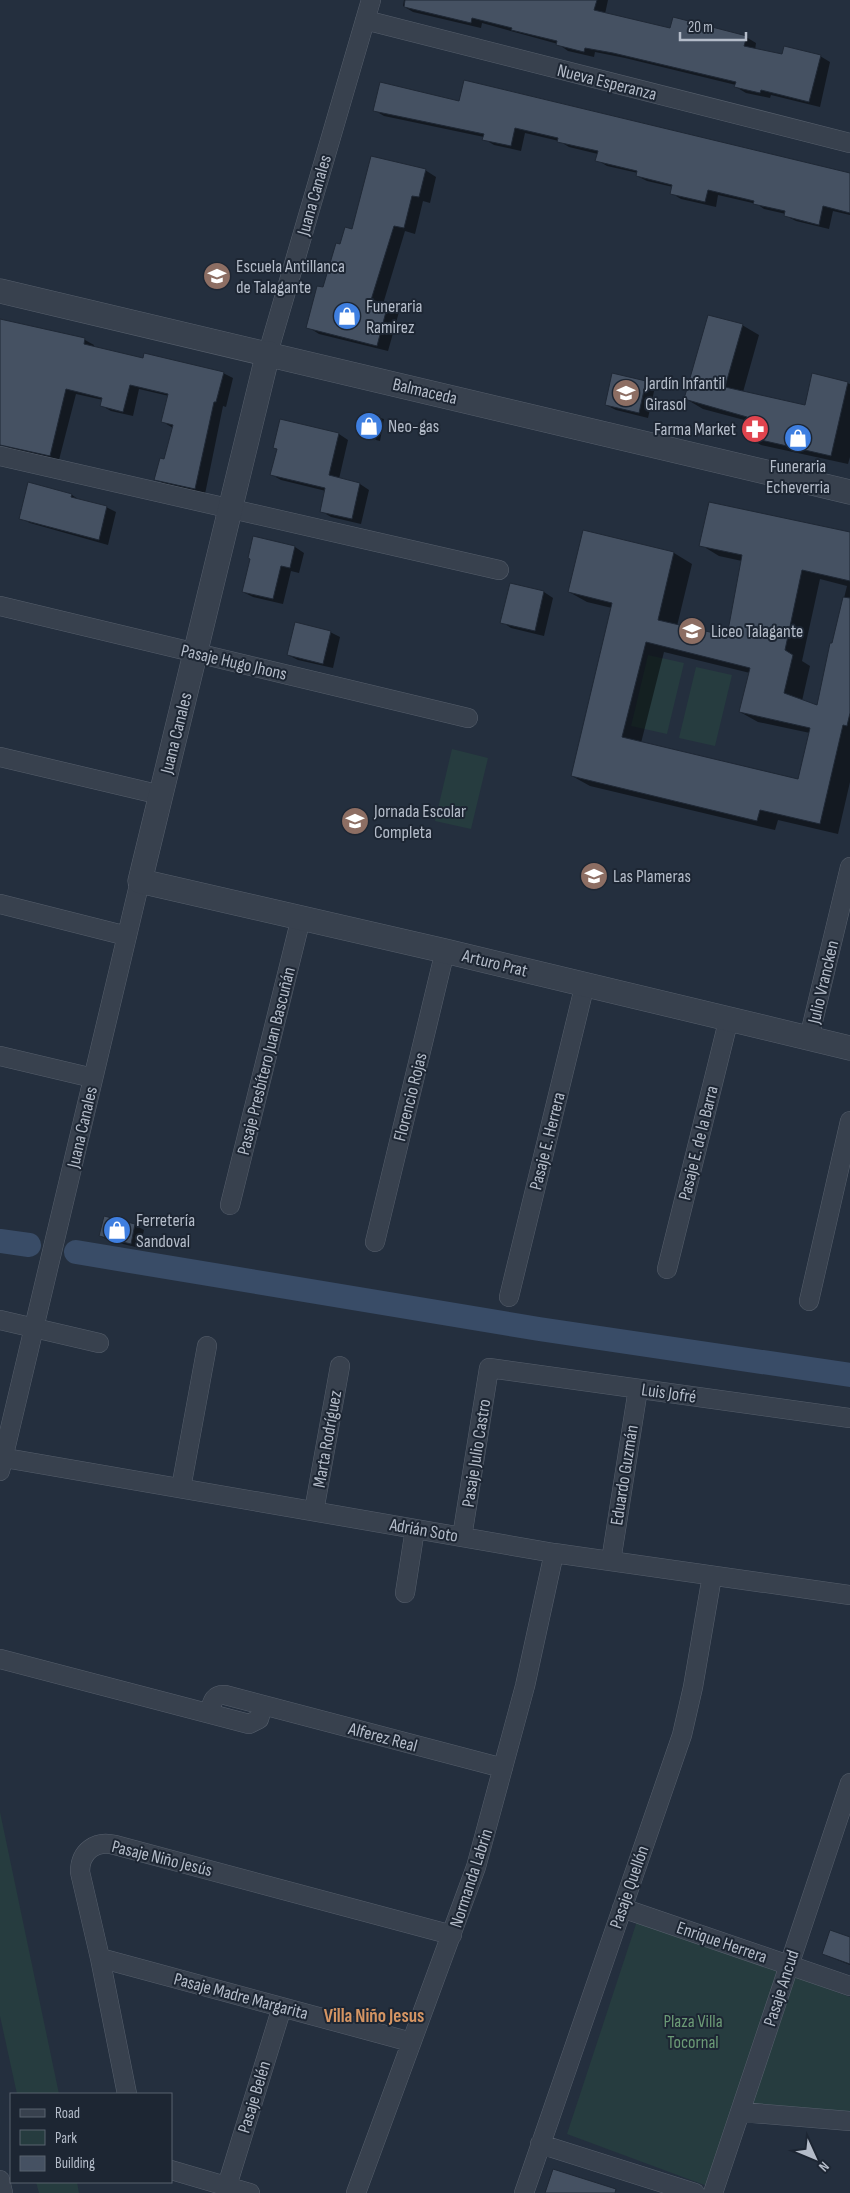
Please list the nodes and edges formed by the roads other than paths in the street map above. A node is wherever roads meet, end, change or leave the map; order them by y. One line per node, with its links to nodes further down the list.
1 (371, 0): 2 (street, Juana Canales)
2 (365, 20): 3 (street, Nueva Esperanza); 5 (street, Juana Canales)
3 (850, 143)
4 (0, 291): 5 (street, Balmaceda)
5 (268, 353): 7 (street, Balmaceda); 8 (street, Juana Canales)
6 (0, 456): 8 (street)
7 (850, 492)
8 (230, 508): 9 (street); 11 (street, Juana Canales)
9 (499, 570)
10 (0, 606): 11 (street, Pasaje Hugo Jhons)
11 (196, 653): 12 (street, Pasaje Hugo Jhons); 14 (street, Juana Canales)
12 (468, 718)
13 (0, 757): 14 (street)
14 (161, 794): 16 (street, Juana Canales)
15 (850, 867): 23 (street, Julio Vrancken)
16 (140, 882): 18 (street, Arturo Prat); 19 (street, Juana Canales)
17 (0, 904): 19 (street)
18 (301, 918): 20 (street, Arturo Prat); 28 (street, Pasaje Presbítero Juan Bascuñán)
19 (127, 936): 26 (street, Juana Canales)
20 (445, 951): 21 (street, Arturo Prat); 29 (street, Florencio Rojas)
21 (584, 984): 22 (street, Arturo Prat); 31 (street, Pasaje E. Herrera)
22 (728, 1018): 23 (street, Arturo Prat); 30 (street, Pasaje E. de la Barra)
23 (809, 1038): 24 (street, Arturo Prat)
24 (850, 1048)
25 (0, 1056): 26 (street)
26 (93, 1078): 34 (street, Juana Canales)
27 (850, 1121): 32 (street)
28 (230, 1205)
29 (375, 1242)
30 (667, 1269)
31 (509, 1297)
32 (809, 1301)
33 (0, 1320): 34 (street)
34 (34, 1328): 35 (street); 41 (street, Juana Canales)
35 (99, 1343)
36 (207, 1346): 42 (street)
37 (340, 1366): 43 (street, Marta Rodríguez)
38 (489, 1368): 39 (street, Luis Jofré); 45 (street, Pasaje Julio Castro)
39 (638, 1389): 40 (street, Luis Jofré); 47 (street, Eduardo Guzmán)
40 (850, 1418)
41 (1, 1462): 42 (street, Adrián Soto)
42 (181, 1488): 43 (street, Adrián Soto)
43 (314, 1511): 44 (street, Adrián Soto)
44 (415, 1529): 45 (street, Adrián Soto); 49 (street)
45 (462, 1537): 46 (street, Adrián Soto)
46 (554, 1553): 47 (street, Adrián Soto); 52 (street, Normanda Labrin)
47 (610, 1561): 48 (street, Adrián Soto)
48 (712, 1576): 50 (street, Adrián Soto); 54 (street, Pasaje Quellón)
49 (405, 1594)
50 (850, 1595)
51 (0, 1658): 52 (street, Alferez Real)
52 (503, 1768): 55 (street, Normanda Labrin)
53 (850, 1783): 57 (street, Pasaje Ancud)
54 (622, 1908): 57 (street, Enrique Herrera); 64 (street, Pasaje Quellón)
55 (452, 1935): 56 (street, Pasaje Niño Jesús); 60 (street, Normanda Labrin)
56 (100, 1958): 59 (street, Pasaje Madre Margarita); 61 (street, Pasaje Niño Jesús)
57 (789, 1965): 58 (street, Enrique Herrera); 62 (street, Pasaje Ancud)
58 (850, 1986)
59 (282, 2007): 60 (street, Pasaje Madre Margarita); 67 (street, Pasaje Belén)
60 (412, 2042): 70 (street, Normanda Labrin)
61 (127, 2093)
62 (741, 2112): 63 (street); 73 (street, Pasaje Ancud)
63 (850, 2121)
64 (540, 2144): 71 (street, Pasaje Quellón); 72 (street)
65 (172, 2170): 67 (street)
66 (0, 2180): 68 (street)
67 (227, 2186): 69 (street)
68 (4, 2193)
69 (250, 2193)
70 (356, 2193)
71 (524, 2193)
72 (695, 2193)
73 (713, 2193)

